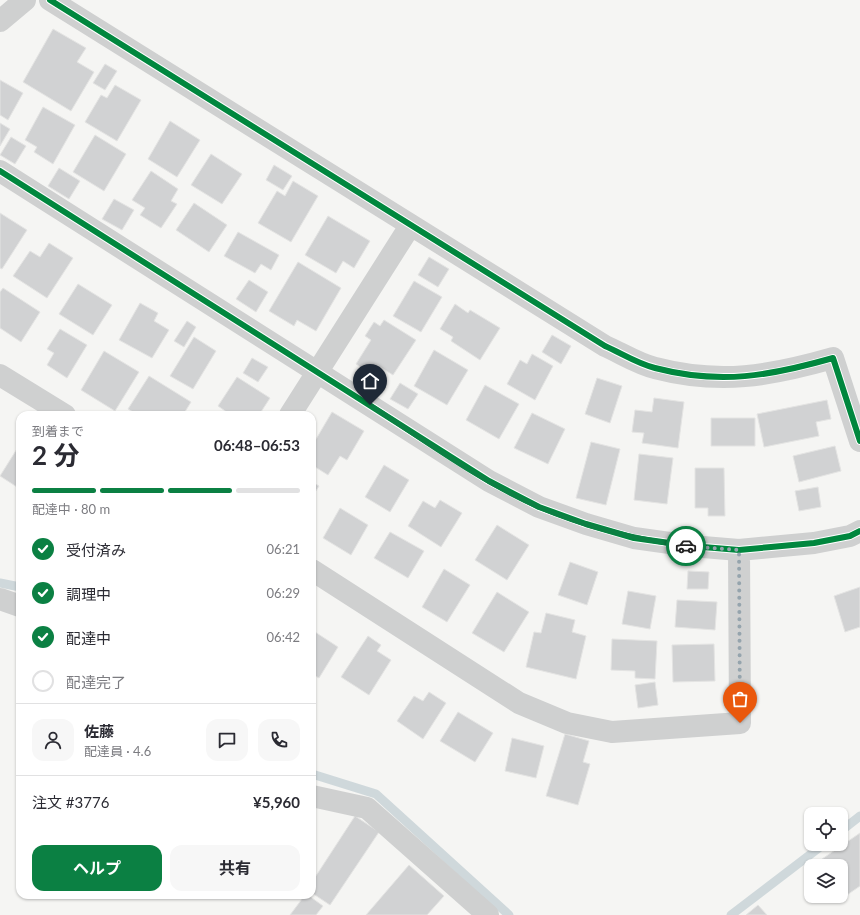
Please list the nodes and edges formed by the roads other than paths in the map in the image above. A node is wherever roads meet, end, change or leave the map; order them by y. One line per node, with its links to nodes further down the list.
1 (25, 0): 3 (street)
2 (50, 0): 5 (street)
3 (0, 21)
4 (0, 171): 6 (street)
5 (410, 226): 6 (street); 10 (street)
6 (317, 372): 9 (street); 12 (street)
7 (0, 375): 8 (street)
8 (58, 411)
9 (293, 411)
10 (860, 441)
11 (860, 531): 12 (street)
12 (739, 550): 13 (street)
13 (316, 573)
14 (0, 599): 15 (street)
15 (16, 605)
16 (316, 797): 17 (street)
17 (488, 915)

